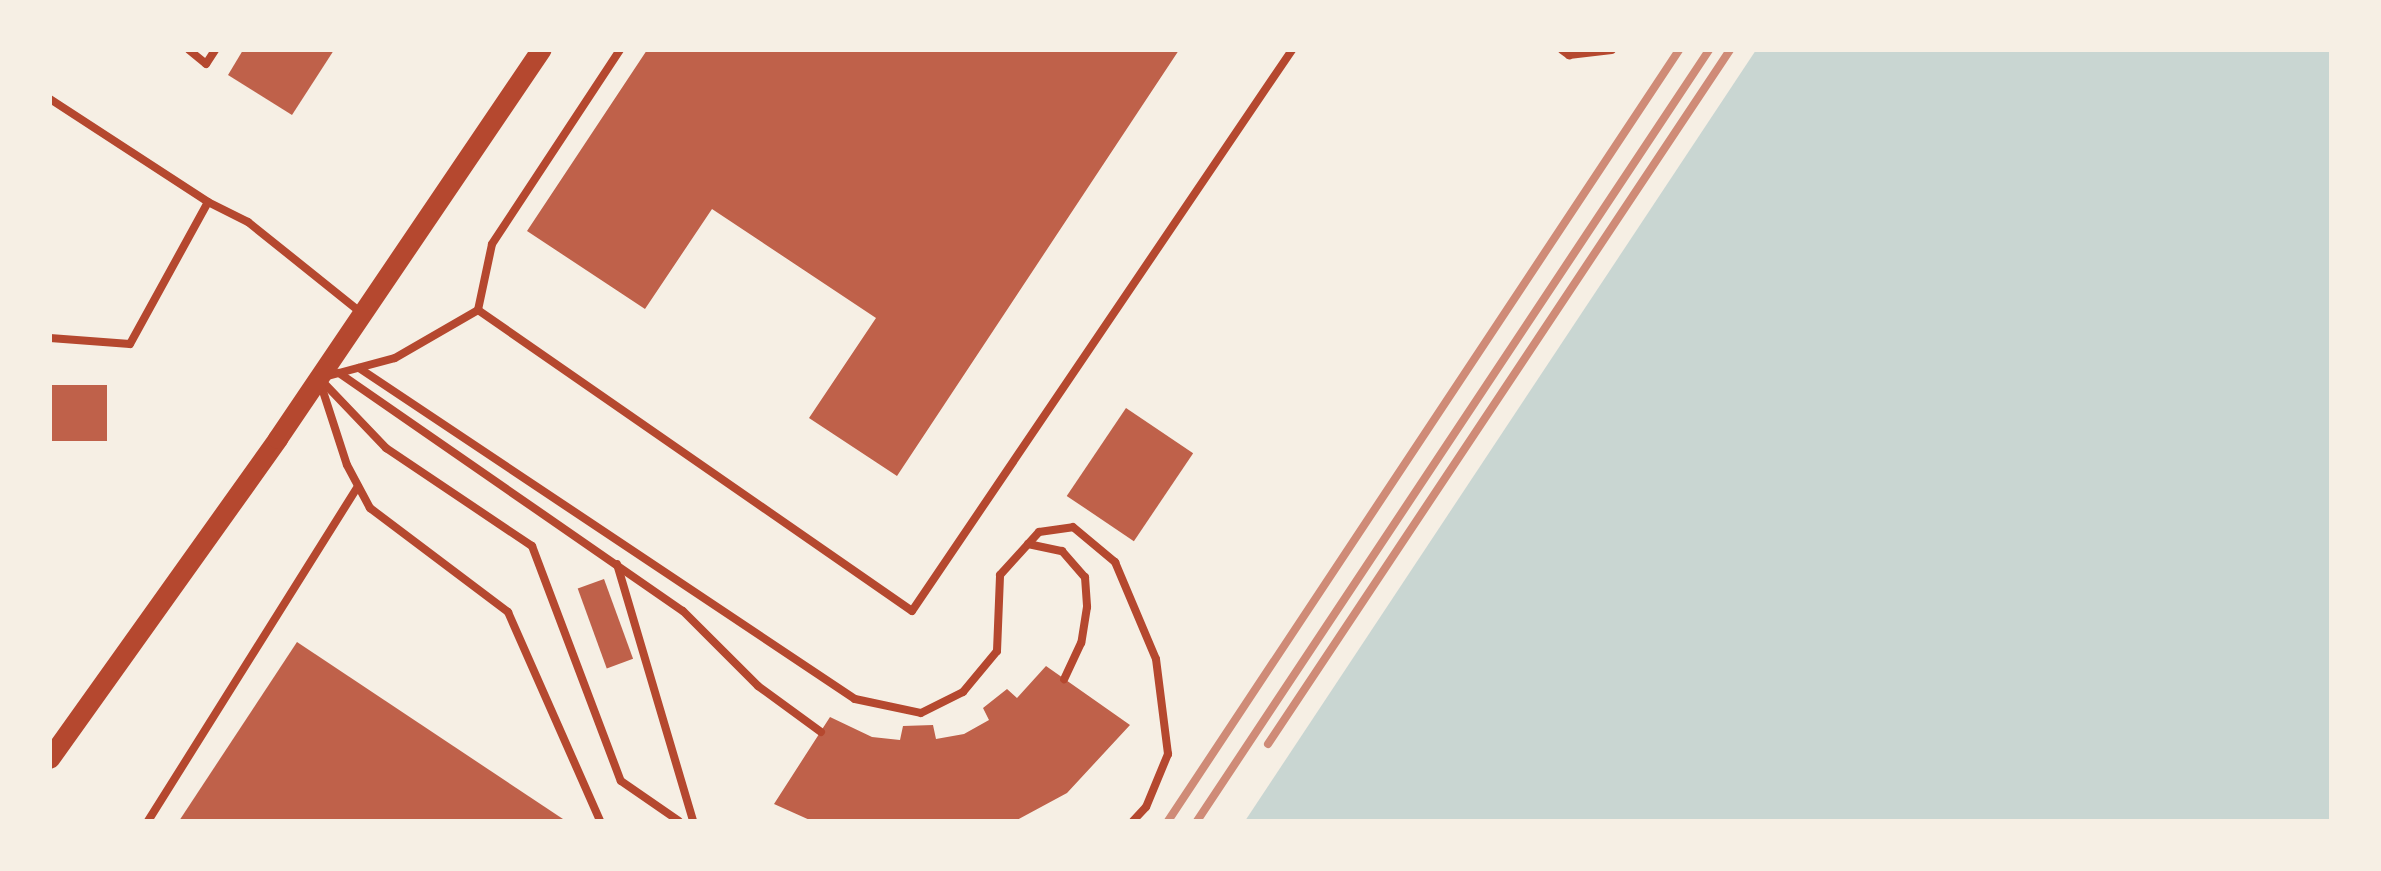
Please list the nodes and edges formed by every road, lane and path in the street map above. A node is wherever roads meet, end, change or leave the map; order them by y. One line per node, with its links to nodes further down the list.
1 (188, 50): 2 (lane)
2 (216, 50)
3 (541, 50): 11 (main road)
4 (620, 50): 10 (lane)
5 (1292, 50): 10 (lane)
6 (1562, 50): 7 (lane)
7 (1612, 50)
8 (50, 99): 9 (lane)
9 (208, 202): 11 (lane); 12 (lane)
10 (478, 310): 13 (lane)
11 (363, 314): 14 (main road)
12 (50, 338)
13 (360, 368): 14 (lane); 16 (lane)
14 (329, 376): 15 (lane); 17 (lane); 20 (main road); 23 (lane)
15 (358, 486): 21 (lane); 22 (lane)
16 (1028, 544): 18 (lane); 25 (lane)
17 (617, 564): 19 (lane); 24 (lane)
18 (1064, 679)
19 (820, 732)
20 (50, 759)
21 (148, 821)
22 (600, 821)
23 (679, 821)
24 (693, 821)
25 (1134, 821)

